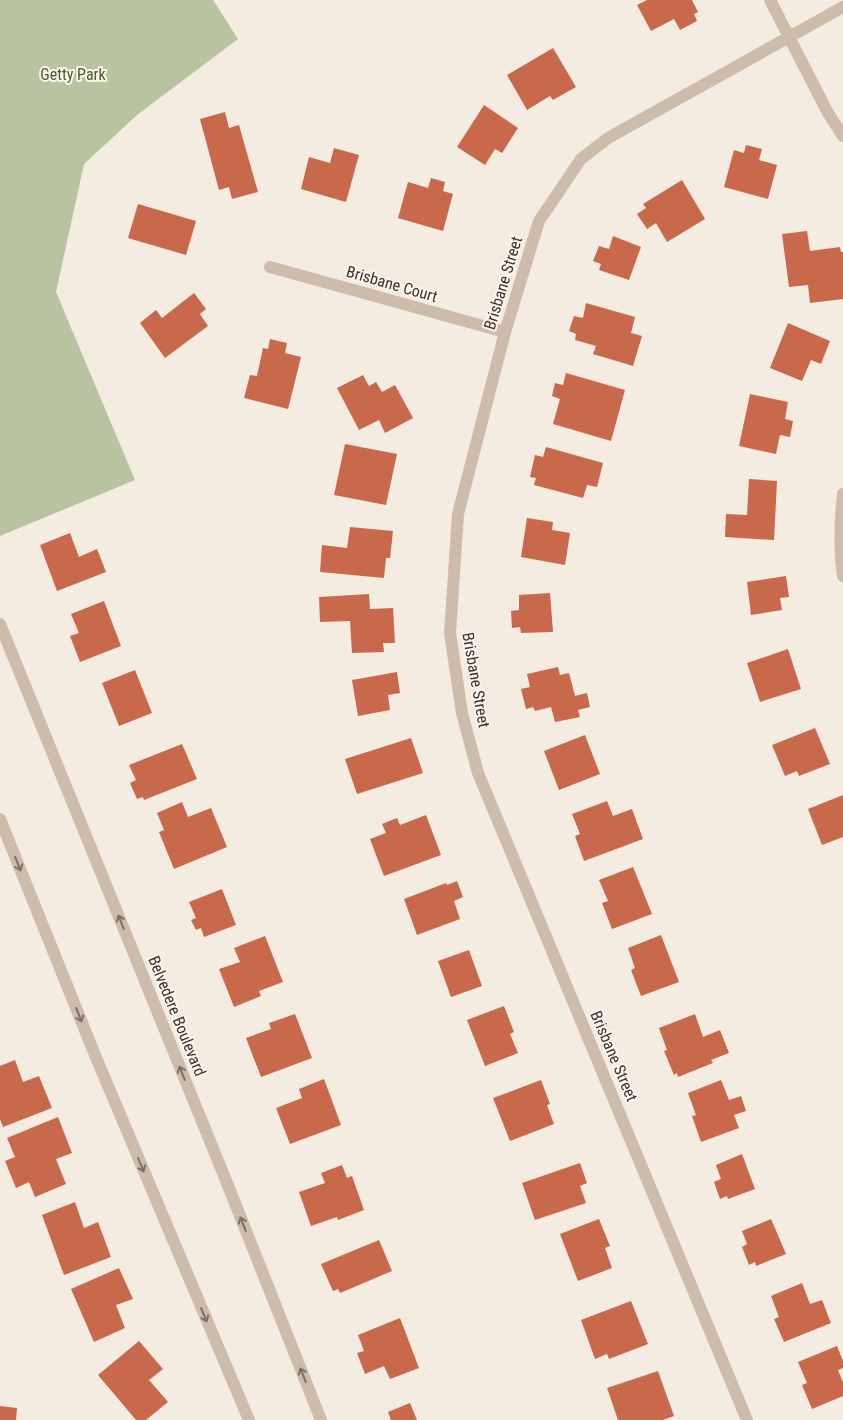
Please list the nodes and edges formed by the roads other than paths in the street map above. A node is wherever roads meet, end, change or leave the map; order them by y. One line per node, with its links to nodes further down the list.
1 (770, 0): 3 (street)
2 (843, 7): 3 (street, Brisbane Street)
3 (790, 38): 4 (street); 6 (street, Brisbane Street)
4 (843, 136)
5 (270, 267): 6 (street, Brisbane Court)
6 (505, 332): 13 (street, Brisbane Street)
7 (843, 494): 8 (street)
8 (843, 576)
9 (0, 624): 12 (street, Belvedere Boulevard, one-way to 9)
10 (0, 819): 11 (street, one-way to 11)
11 (250, 1420)
12 (321, 1420)
13 (747, 1420)

